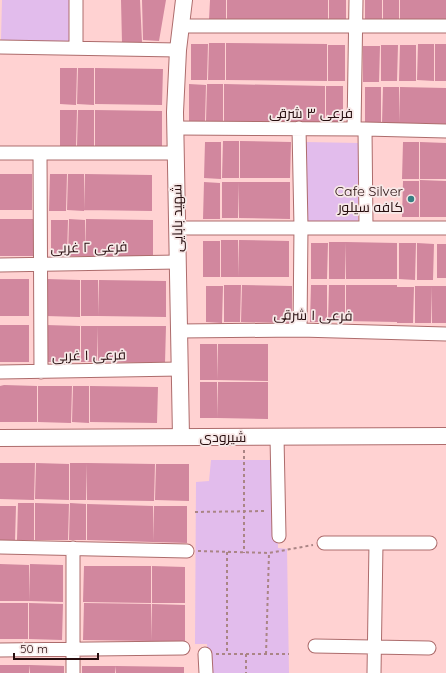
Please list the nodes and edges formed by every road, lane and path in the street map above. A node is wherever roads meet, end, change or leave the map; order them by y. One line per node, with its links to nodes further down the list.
1 (76, 0): 8 (street)
2 (184, 0): 4 (street, شهید بابایی)
3 (356, 0): 5 (street)
4 (181, 26): 5 (street); 9 (street, شهید بابایی)
5 (355, 26): 6 (street); 12 (street)
6 (446, 26)
7 (0, 47): 8 (street)
8 (76, 48): 9 (street)
9 (178, 50): 10 (street, شهید بابایی)
10 (176, 128): 11 (street, فرعی ۳ شرقی); 16 (street, شهید بابایی)
11 (299, 128): 12 (street, فرعی ۳ شرقی); 17 (street)
12 (360, 129): 13 (street, فرعی ۳ شرقی); 18 (street)
13 (446, 131)
14 (0, 153): 15 (street)
15 (40, 153): 16 (street); 22 (street)
16 (176, 153): 19 (street, شهید بابایی)
17 (301, 227): 18 (street); 19 (street); 24 (street)
18 (366, 227): 20 (street)
19 (177, 228): 21 (street, شهید بابایی)
20 (446, 228)
21 (178, 262): 22 (street, فرعی ۲ غربی); 25 (street, شهید بابایی)
22 (40, 264): 23 (street, فرعی ۲ غربی); 29 (street)
23 (0, 265)
24 (300, 330): 25 (street, فرعی ۱ شرقی); 26 (street, فرعی ۱ شرقی)
25 (179, 331): 27 (street, شهید بابایی)
26 (446, 334)
27 (180, 369): 29 (street, فرعی ۱ غربی); 31 (street, شهید بابایی)
28 (0, 372): 29 (street, فرعی ۱ غربی)
29 (41, 372)
30 (446, 436): 33 (street, شیرودی)
31 (181, 437): 32 (street, شیرودی); 34 (street, شیرودی)
32 (244, 437): 33 (street, شیرودی); 35 (path)
33 (277, 437): 38 (street)
34 (0, 438)
35 (244, 511): 36 (path); 37 (path); 46 (path)
36 (271, 511)
37 (195, 512)
38 (279, 536)
39 (324, 543): 40 (street); 47 (path)
40 (376, 543): 41 (street); 49 (street)
41 (430, 543)
42 (0, 547): 43 (street)
43 (72, 548): 44 (street); 52 (street)
44 (187, 551): 45 (path)
45 (227, 552): 46 (path); 55 (path)
46 (244, 553): 47 (path)
47 (269, 553): 57 (path)
48 (315, 646): 49 (street)
49 (375, 647): 51 (street); 62 (street)
50 (184, 648): 52 (street)
51 (429, 648)
52 (73, 649): 53 (street); 59 (street)
53 (0, 650)
54 (205, 654): 55 (path); 60 (street)
55 (227, 654): 56 (path)
56 (246, 654): 57 (path); 61 (path)
57 (266, 654): 58 (path)
58 (289, 654)
59 (73, 673)
60 (206, 673)
61 (246, 673)
62 (374, 673)

